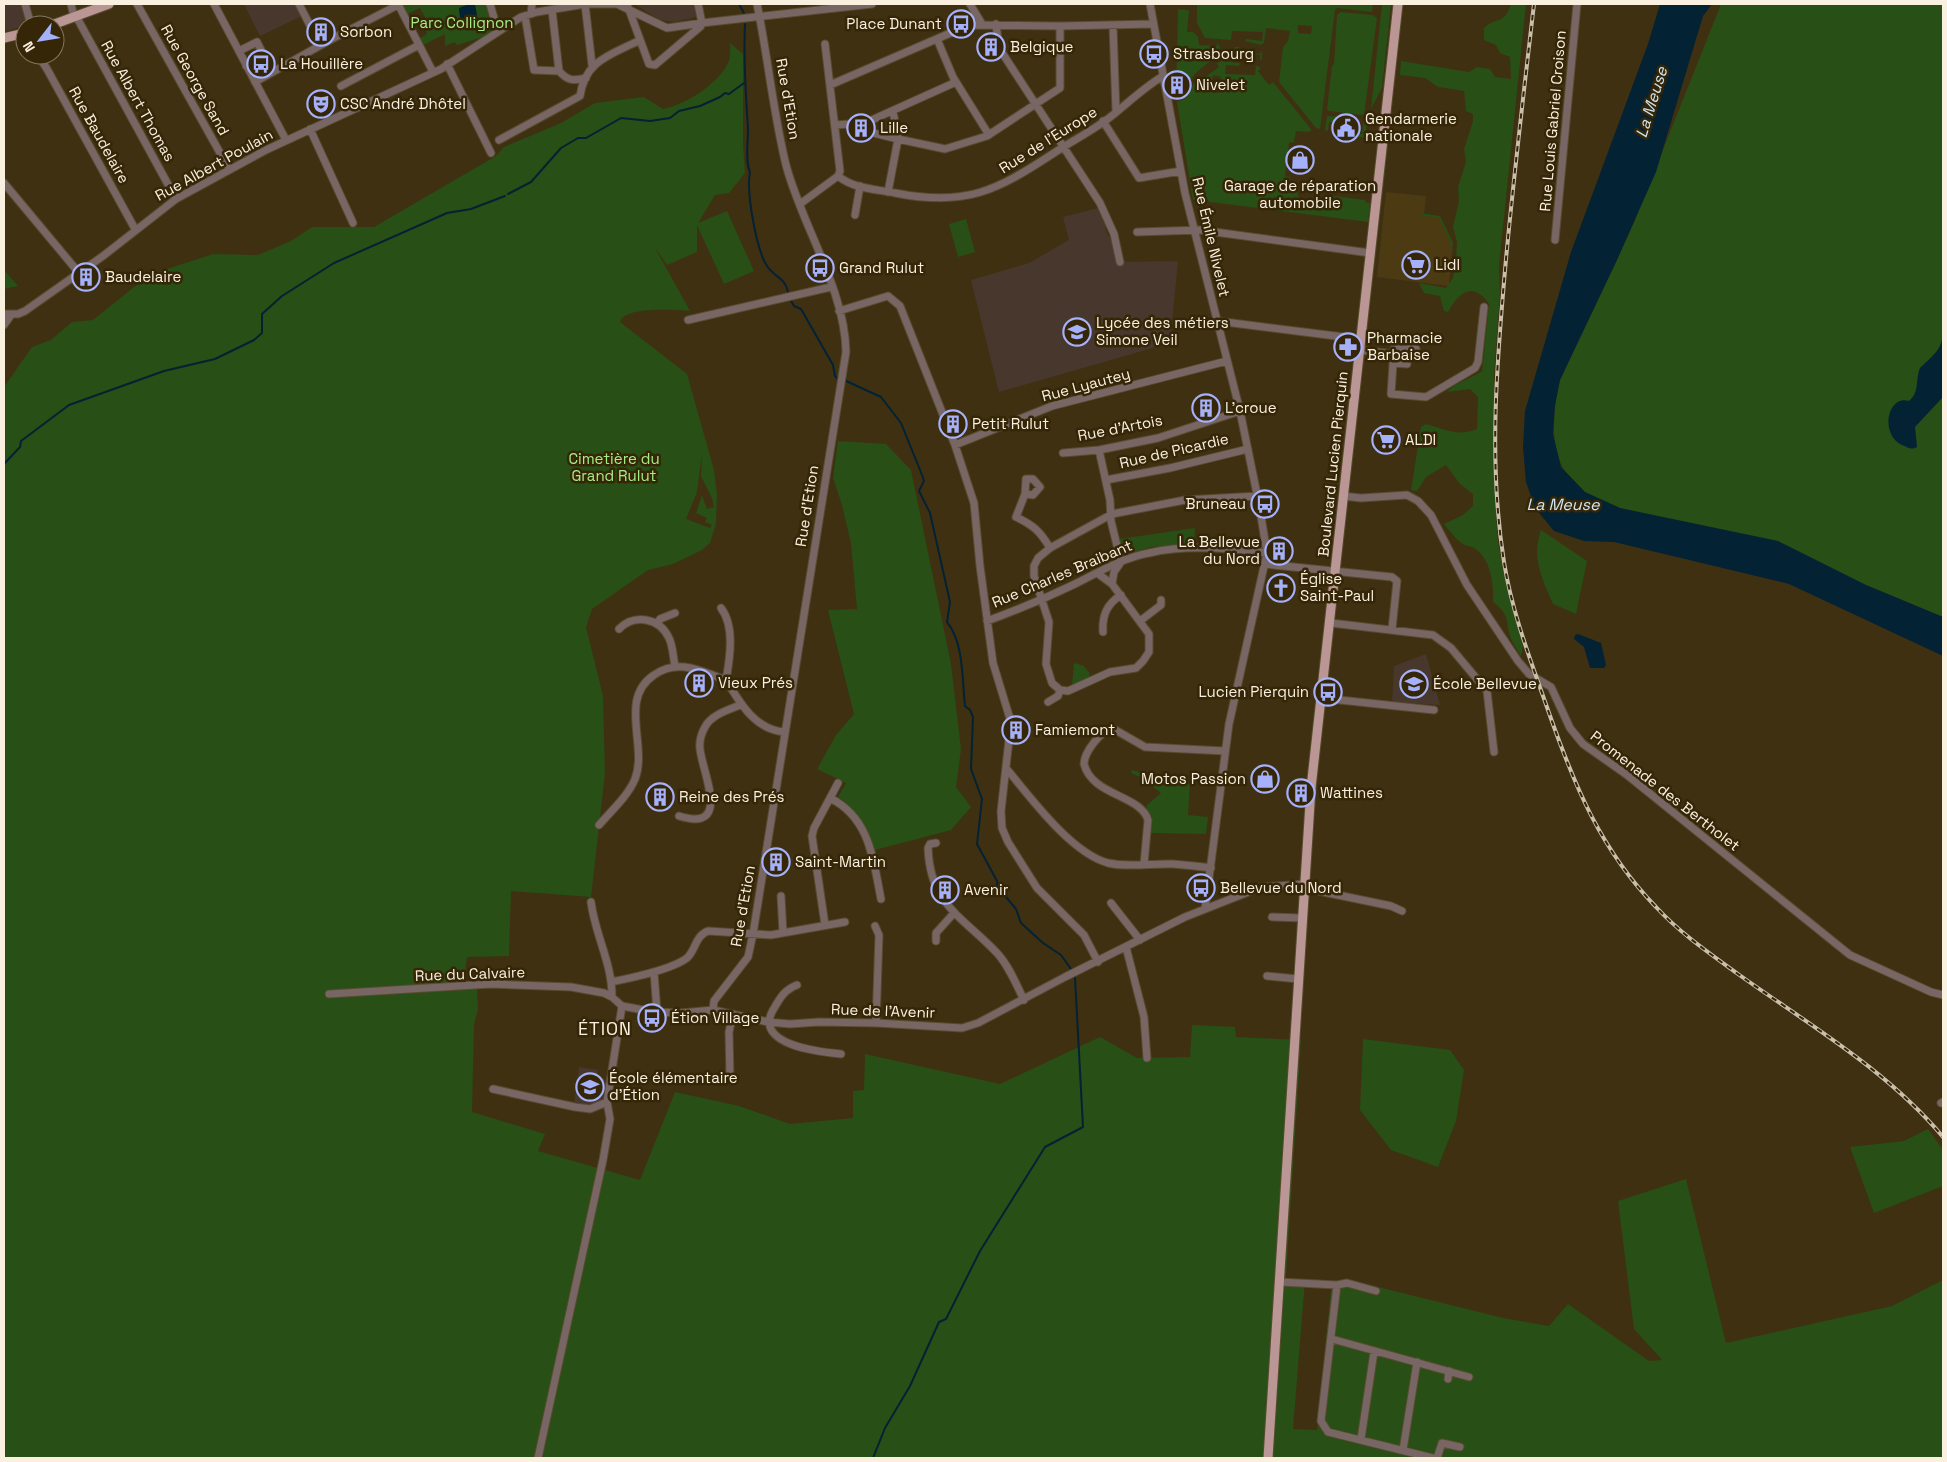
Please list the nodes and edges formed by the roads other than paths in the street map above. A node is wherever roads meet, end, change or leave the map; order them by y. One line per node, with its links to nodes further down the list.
1 (71, 4): 21 (street, Rue Albert Thomas)
2 (109, 4): 21 (main road)
3 (137, 4): 61 (street, Rue George Sand)
4 (214, 4): 35 (street)
5 (299, 4): 34 (street)
6 (490, 4): 29 (street)
7 (532, 4): 19 (street)
8 (585, 4): 17 (street, Rue Albert Poulain); 18 (street, Rue Albert Poulain); 38 (street)
9 (698, 4): 23 (street)
10 (757, 4): 20 (street, Rue d'Etion)
11 (872, 4): 20 (street, Rue Albert Poulain)
12 (970, 4): 24 (street)
13 (1150, 4): 26 (street, Rue Émile Nivelet)
14 (1398, 4): 75 (main road, Boulevard Lucien Pierquin)
15 (1577, 4): 74 (street, Rue Louis Gabriel Croison)
16 (398, 5): 32 (street); 34 (street)
17 (628, 6): 23 (street, Rue Albert Poulain); 31 (street)
18 (552, 10): 19 (street, Rue Albert Poulain); 40 (street)
19 (528, 15): 29 (street, Rue Albert Poulain); 40 (street)
20 (760, 16): 23 (street, Rue Albert Poulain); 68 (street, Rue d'Etion)
21 (75, 17): 22 (main road); 67 (street, Rue Albert Thomas)
22 (65, 20)
23 (702, 23): 31 (street)
24 (982, 24): 25 (street); 30 (street)
25 (996, 24): 27 (street); 48 (street)
26 (1153, 24): 28 (street); 42 (street, Rue Émile Nivelet)
27 (1060, 26): 28 (street); 48 (street)
28 (1113, 26): 50 (street)
29 (498, 32): 36 (street, Rue Albert Poulain)
30 (937, 39): 45 (street); 46 (street)
31 (640, 40): 38 (street)
32 (419, 44): 41 (street); 47 (street)
33 (825, 44): 46 (street)
34 (320, 45): 44 (street)
35 (239, 52): 39 (street); 39 (street)
36 (447, 64): 41 (street, Rue Albert Poulain); 60 (street)
37 (45, 65): 71 (street, Rue Baudelaire)
38 (592, 65): 43 (street)
39 (246, 66): 44 (street)
40 (560, 71): 43 (street)
41 (433, 72): 54 (street, Rue Albert Poulain)
42 (1163, 76): 50 (street, Rue de l'Europe); 62 (street, Rue Émile Nivelet)
43 (586, 78): 58 (street)
44 (255, 82): 57 (street)
45 (956, 82): 49 (street); 55 (street)
46 (830, 85): 53 (street)
47 (341, 86)
48 (1036, 105): 55 (street); 59 (street)
49 (893, 111): 52 (street); 56 (street)
50 (1116, 112): 51 (street, Rue de l'Europe)
51 (1103, 121): 59 (street, Rue de l'Europe); 62 (street)
52 (865, 122): 53 (street); 56 (street)
53 (835, 125): 63 (street)
54 (310, 129): 57 (street, Rue Albert Poulain); 70 (street)
55 (989, 134): 56 (street)
56 (898, 139): 66 (street)
57 (286, 140): 61 (street, Rue Albert Poulain)
58 (499, 140)
59 (1063, 147): 66 (street, Rue de l'Europe); 76 (street)
60 (491, 153)
61 (229, 169): 67 (street, Rue Albert Poulain)
62 (1181, 170): 72 (street, Rue Émile Nivelet)
63 (838, 176): 65 (street, Rue de l'Europe); 68 (street)
64 (4, 183): 77 (street)
65 (860, 186): 66 (street, Rue de l'Europe); 69 (street)
66 (888, 192)
67 (176, 199): 71 (street, Rue Albert Poulain)
68 (800, 204): 78 (street, Rue d'Etion)
69 (855, 215)
70 (354, 223)
71 (135, 229): 77 (street, Rue Albert Poulain)
72 (1194, 230): 73 (street); 75 (street); 83 (street, Rue Émile Nivelet)
73 (1137, 232)
74 (1555, 240)
75 (1370, 253): 85 (main road, Boulevard Lucien Pierquin)
76 (1120, 262)
77 (79, 273): 81 (street, Rue Albert Poulain)
78 (831, 287): 80 (street, Rue d'Etion); 82 (street)
79 (1484, 307): 89 (street)
80 (839, 311): 91 (street); 126 (street, Rue d'Etion)
81 (7, 315): 84 (street)
82 (688, 320)
83 (1217, 321): 85 (street); 88 (street, Rue Émile Nivelet)
84 (4, 326)
85 (1360, 339): 86 (main road, Boulevard Lucien Pierquin)
86 (1359, 350): 87 (street); 98 (main road, Boulevard Lucien Pierquin)
87 (1394, 354): 89 (street); 89 (street)
88 (1227, 361): 90 (street, Rue Émile Nivelet); 91 (street, Rue Lyautey)
89 (1393, 362)
90 (1240, 411): 92 (street, Rue Émile Nivelet); 93 (street, Rue d'Artois)
91 (955, 445): 113 (street)
92 (1248, 449): 95 (street, Rue de Picardie); 97 (street, Rue Émile Nivelet)
93 (1099, 450): 94 (street, Rue d'Artois); 95 (street, Rue de Picardie)
94 (1063, 453)
95 (1106, 480): 99 (street, Rue de Picardie)
96 (1025, 494): 100 (street)
97 (1258, 496): 99 (street); 101 (street, Rue Émile Nivelet)
98 (1343, 496): 104 (main road, Boulevard Lucien Pierquin); 162 (street, Promenade des Bertholet)
99 (1112, 514): 100 (street); 102 (street, Rue de Picardie)
100 (1050, 548): 108 (street)
101 (1267, 553): 102 (street, Rue Charles Braibant); 103 (street, Rue Émile Nivelet)
102 (1121, 562): 105 (street, Rue Charles Braibant); 106 (street)
103 (1264, 564): 104 (street); 127 (street, Rue Émile Nivelet)
104 (1336, 572): 114 (main road, Boulevard Lucien Pierquin); 117 (street)
105 (1097, 573): 106 (street); 108 (street, Rue Charles Braibant)
106 (1112, 584): 107 (street)
107 (1121, 595): 112 (street); 118 (street)
108 (1043, 599): 113 (street, Rue Charles Braibant); 121 (street)
109 (1161, 600): 112 (street)
110 (721, 608): 120 (street)
111 (675, 612): 115 (street)
112 (1140, 620): 121 (street)
113 (987, 621): 129 (street)
114 (1331, 623): 117 (street); 122 (main road, Boulevard Lucien Pierquin)
115 (657, 624): 116 (street); 119 (street)
116 (619, 629)
117 (1392, 629): 128 (street)
118 (1103, 632)
119 (675, 666): 120 (street); 133 (street)
120 (726, 680): 124 (street)
121 (1060, 690): 123 (street)
122 (1321, 698): 125 (street); 137 (main road, Boulevard Lucien Pierquin)
123 (1048, 702)
124 (740, 705): 126 (street); 132 (street)
125 (1434, 710)
126 (785, 732): 151 (street, Rue d'Etion)
127 (1225, 751): 135 (street); 136 (street, Rue Émile Nivelet)
128 (1494, 752)
129 (1006, 768): 135 (street); 155 (street)
130 (838, 783): 131 (street)
131 (830, 798): 139 (street); 148 (street)
132 (679, 816)
133 (599, 825)
134 (936, 842): 144 (street)
135 (1144, 864): 136 (street)
136 (1211, 868): 142 (street, Rue Émile Nivelet)
137 (1304, 886): 142 (street, Rue de l'Avenir); 143 (street, Rue de l'Avenir); 146 (main road, Boulevard Lucien Pierquin)
138 (781, 896): 150 (street)
139 (881, 899)
140 (591, 902): 159 (street)
141 (1110, 903): 152 (street)
142 (1205, 910): 152 (street, Rue de l'Avenir)
143 (1402, 911)
144 (954, 913): 153 (street); 164 (street)
145 (1272, 916): 146 (street)
146 (1303, 918): 158 (main road, Boulevard Lucien Pierquin)
147 (845, 922): 148 (street)
148 (825, 925): 150 (street)
149 (875, 926): 170 (street)
150 (783, 932): 151 (street)
151 (753, 934): 156 (street); 166 (street, Rue d'Etion)
152 (1140, 940): 154 (street, Rue de l'Avenir)
153 (936, 941)
154 (1126, 947): 155 (street, Rue de l'Avenir); 172 (street)
155 (1098, 962): 164 (street, Rue de l'Avenir)
156 (654, 972): 159 (street); 167 (street)
157 (1267, 976): 158 (street)
158 (1298, 979): 176 (main road, Boulevard Lucien Pierquin)
159 (611, 982): 163 (street)
160 (796, 985): 169 (street)
161 (328, 994): 163 (street, Rue du Calvaire)
162 (1943, 995)
163 (612, 996): 165 (street)
164 (1024, 1000): 170 (street, Rue de l'Avenir)
165 (622, 1006): 167 (street, Rue de l'Avenir); 175 (street)
166 (713, 1010): 167 (street, Rue de l'Avenir); 168 (street, Rue de l'Avenir)
167 (657, 1012)
168 (733, 1014): 169 (street, Rue de l'Avenir); 173 (street)
169 (768, 1022): 170 (street, Rue de l'Avenir); 171 (street)
170 (876, 1023)
171 (841, 1054)
172 (1146, 1058)
173 (730, 1078)
174 (493, 1089): 175 (street)
175 (607, 1102): 186 (street)
176 (1280, 1282): 177 (street); 187 (main road, Boulevard Lucien Pierquin)
177 (1337, 1285): 178 (street); 179 (street)
178 (1376, 1291)
179 (1332, 1339): 180 (street); 183 (street)
180 (1374, 1352): 181 (street); 183 (street)
181 (1417, 1362): 182 (street); 185 (street)
182 (1469, 1377)
183 (1361, 1439): 185 (street)
184 (1460, 1447): 189 (street)
185 (1403, 1450): 188 (street)
186 (538, 1458)
187 (1268, 1458)
188 (1433, 1458)
189 (1437, 1458)

